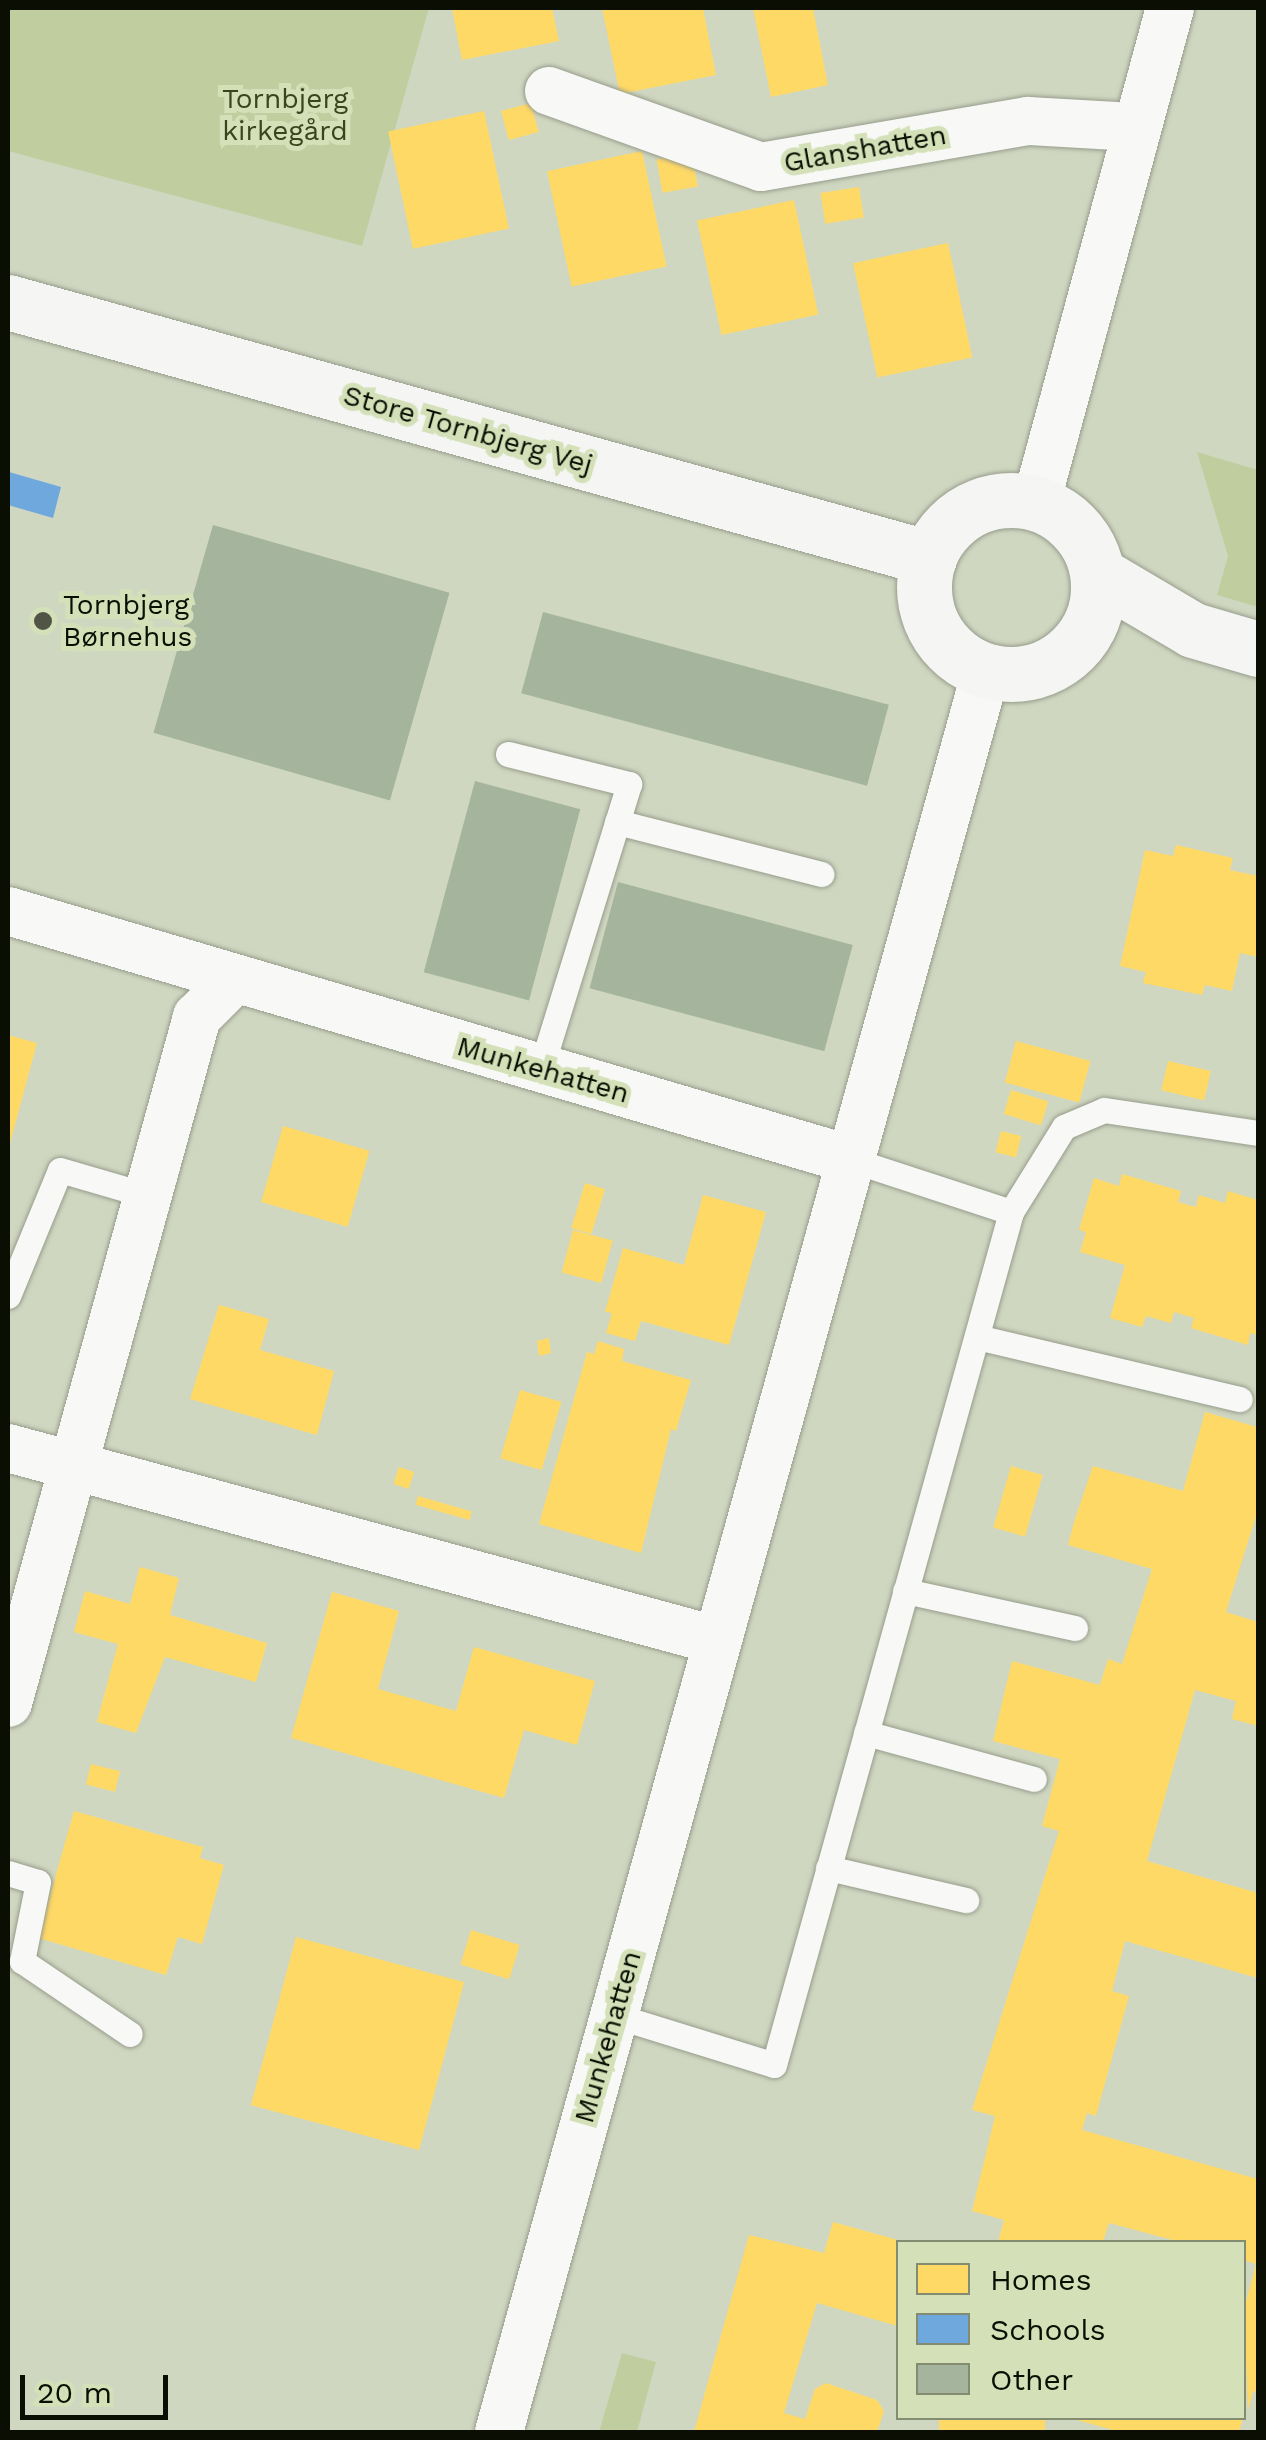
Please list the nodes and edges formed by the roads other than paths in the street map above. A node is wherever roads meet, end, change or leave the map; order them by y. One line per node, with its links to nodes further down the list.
1 (1170, 8): 3 (street)
2 (548, 91): 3 (street, Glanshatten)
3 (1134, 127): 5 (street)
4 (8, 302): 6 (street, Store Tornbjerg Vej)
5 (1036, 503): 6 (street); 7 (street)
6 (928, 558): 11 (street)
7 (1098, 574): 8 (street); 9 (street)
8 (1193, 630): 9 (street); 10 (street)
9 (1082, 639): 11 (street)
10 (1258, 648)
11 (986, 671): 19 (street, Munkehatten)
12 (508, 754): 13 (lane)
13 (617, 822): 14 (lane); 17 (lane)
14 (821, 874)
15 (8, 911): 16 (street, Munkehatten)
16 (234, 980): 17 (street, Munkehatten); 20 (street)
17 (541, 1069): 19 (street, Munkehatten)
18 (1258, 1133): 21 (lane)
19 (852, 1160): 21 (lane); 29 (street, Munkehatten)
20 (149, 1196): 22 (lane); 26 (street)
21 (1012, 1212): 23 (lane)
22 (8, 1296)
23 (977, 1337): 24 (lane); 27 (lane)
24 (1240, 1398)
25 (8, 1448): 26 (street)
26 (77, 1468): 29 (street); 30 (street)
27 (906, 1591): 28 (lane); 31 (lane)
28 (1075, 1628)
29 (714, 1640): 36 (street, Munkehatten)
30 (8, 1703)
31 (866, 1733): 32 (lane); 33 (lane)
32 (1034, 1779)
33 (828, 1868): 35 (lane); 36 (lane)
34 (8, 1873): 37 (lane)
35 (966, 1900)
36 (616, 2016): 38 (street, Munkehatten)
37 (130, 2034)
38 (499, 2432)

